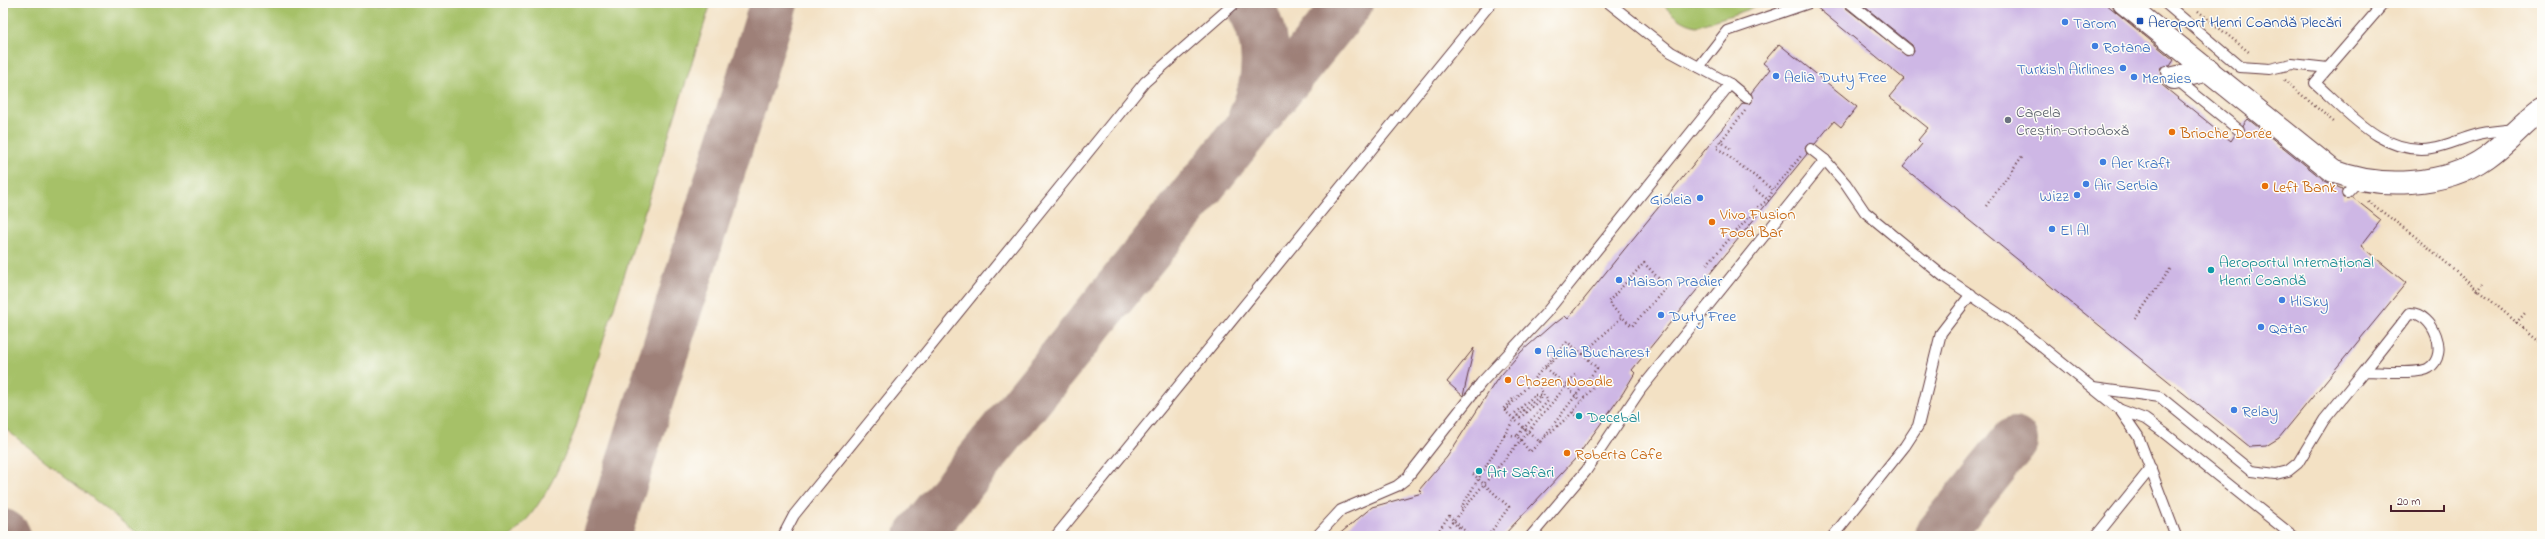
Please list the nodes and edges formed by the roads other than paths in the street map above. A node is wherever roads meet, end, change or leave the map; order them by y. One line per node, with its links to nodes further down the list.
1 (1235, 3): 26 (lane)
2 (1491, 3): 27 (lane)
3 (1609, 3): 10 (lane)
4 (1810, 3): 10 (lane)
5 (1850, 3): 9 (lane)
6 (2124, 3): 12 (street)
7 (2164, 3): 11 (lane)
8 (2384, 3): 11 (lane)
9 (1908, 50)
10 (1699, 67): 14 (lane)
11 (2328, 68): 17 (lane)
12 (2209, 70): 13 (street); 17 (street)
13 (2170, 74): 18 (lane)
14 (1730, 84): 15 (lane); 28 (lane)
15 (1749, 101)
16 (2542, 109): 17 (street)
17 (2520, 128)
18 (2239, 130)
19 (1811, 149): 20 (lane)
20 (1825, 160): 21 (lane); 29 (lane)
21 (1971, 294): 23 (lane); 30 (lane)
22 (2364, 371): 22 (lane); 23 (lane)
23 (2093, 388): 24 (lane)
24 (2120, 410): 25 (lane); 33 (lane)
25 (2150, 468): 31 (lane); 32 (lane)
26 (783, 536)
27 (1056, 536)
28 (1317, 536)
29 (1531, 536)
30 (1833, 536)
31 (2096, 536)
32 (2176, 536)
33 (2293, 536)

